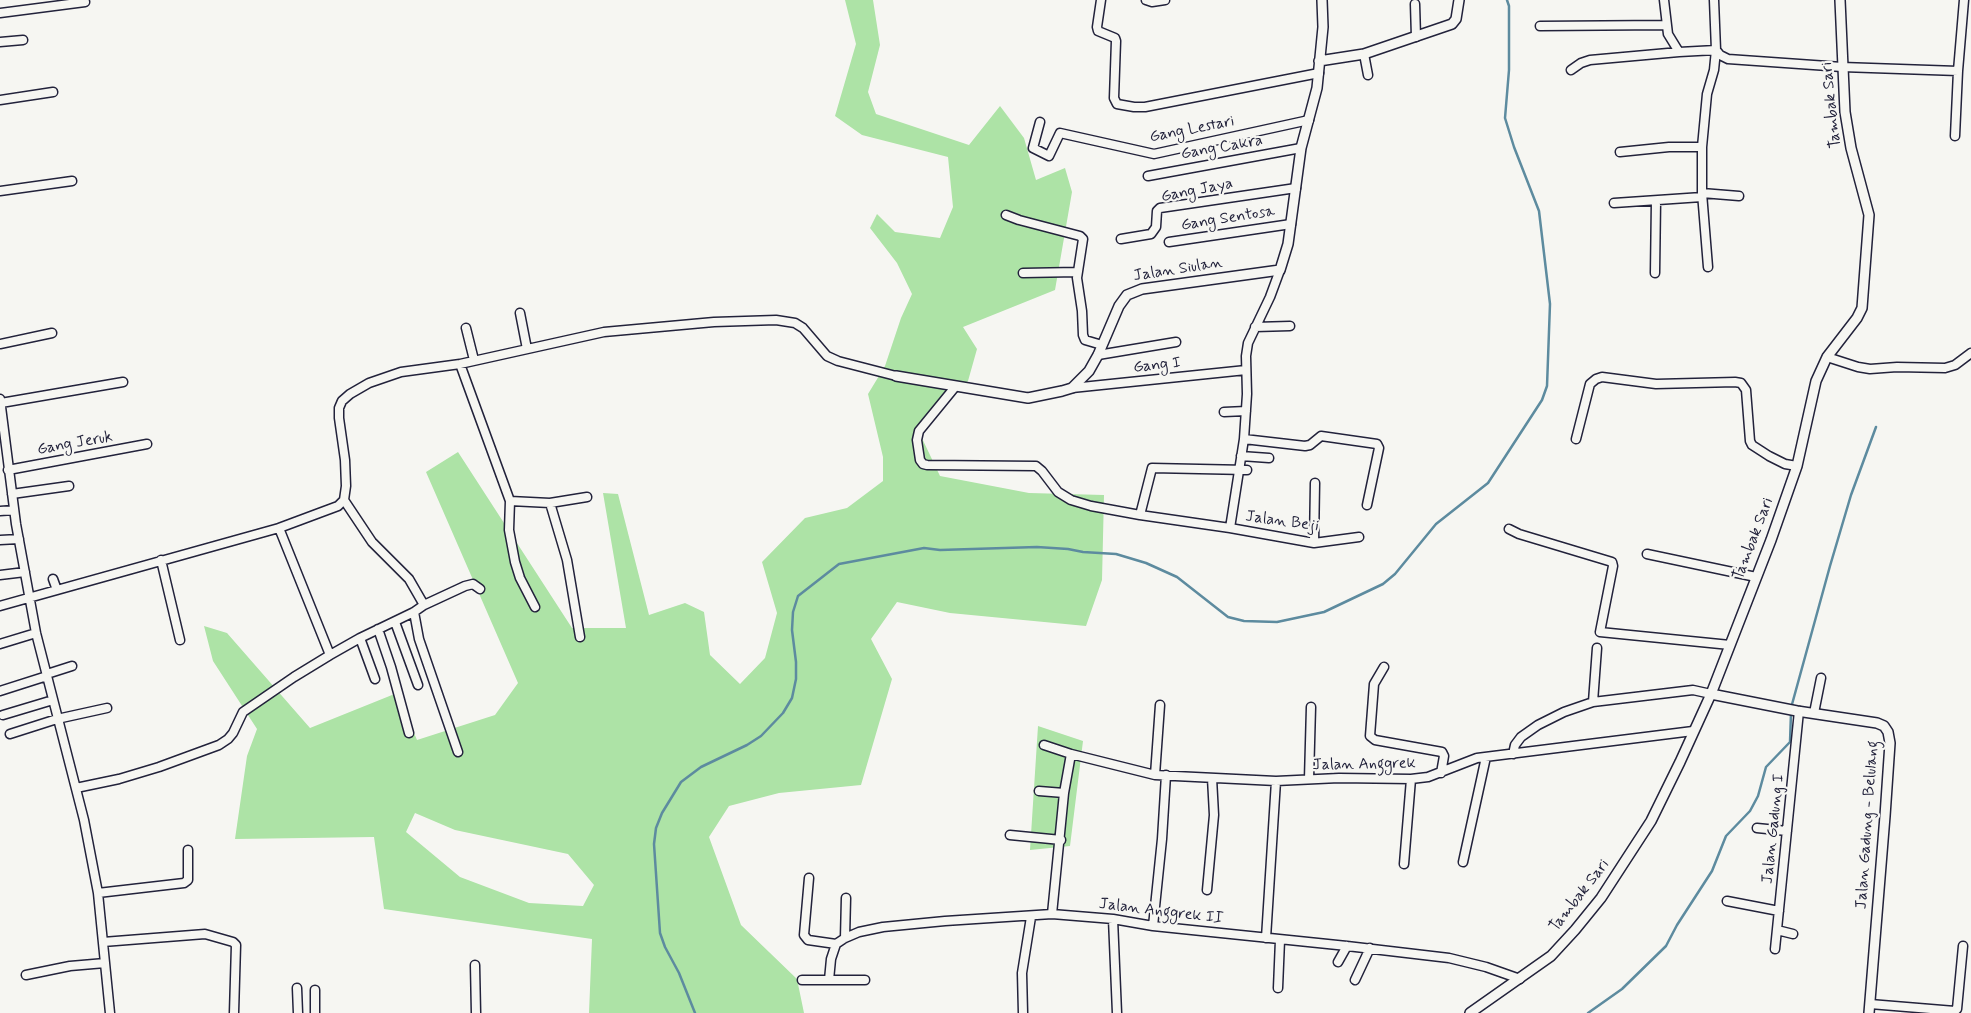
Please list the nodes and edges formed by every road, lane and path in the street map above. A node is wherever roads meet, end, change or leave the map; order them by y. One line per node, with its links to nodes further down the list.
1 (1101, 0): 25 (street)
2 (1146, 0): 3 (street)
3 (1165, 0)
4 (1322, 0): 21 (street)
5 (1459, 0): 15 (street)
6 (1664, 0): 13 (street)
7 (1714, 0): 18 (street)
8 (1840, 0): 22 (street, Tambak Sari)
9 (1964, 0): 24 (street)
10 (85, 2): 12 (street)
11 (1414, 4): 15 (street)
12 (0, 14)
13 (1666, 25): 14 (street); 19 (street)
14 (1540, 26)
15 (1416, 37): 20 (street)
16 (23, 40): 17 (street)
17 (0, 42)
18 (1716, 50): 19 (street); 22 (street); 32 (street)
19 (1679, 52): 23 (street)
20 (1364, 54): 21 (street); 26 (street)
21 (1320, 61): 25 (street)
22 (1842, 67): 24 (street); 63 (street, Tambak Sari)
23 (1571, 70)
24 (1958, 72): 31 (street)
25 (1319, 74): 29 (street)
26 (1368, 75)
27 (53, 92): 28 (street)
28 (0, 100)
29 (1309, 120): 30 (street, Gang Lestari); 33 (street)
30 (1040, 122)
31 (1955, 136)
32 (1702, 147): 34 (street); 39 (street)
33 (1301, 148): 35 (street, Gang Cakra); 37 (street)
34 (1620, 152)
35 (1148, 176)
36 (72, 180): 38 (street)
37 (1296, 188): 44 (street); 45 (street, Gang Jaya)
38 (0, 191)
39 (1702, 195): 40 (street); 41 (street); 47 (street)
40 (1739, 196)
41 (1656, 201): 42 (street); 51 (street)
42 (1614, 203)
43 (1006, 214): 49 (street)
44 (1291, 224): 46 (street, Gang Sentosa); 48 (street)
45 (1121, 239)
46 (1169, 242)
47 (1708, 267)
48 (1280, 270): 54 (street); 59 (street, Jalan Siulan)
49 (1077, 272): 50 (street); 59 (street)
50 (1023, 273)
51 (1655, 273)
52 (520, 313): 60 (street)
53 (1290, 326): 54 (street)
54 (1255, 327): 66 (street)
55 (466, 328): 64 (street)
56 (52, 333): 58 (street)
57 (1176, 342): 62 (street)
58 (0, 344)
59 (1102, 345): 62 (street, Jalan Siulan)
60 (527, 349): 64 (street); 67 (street)
61 (1971, 353): 63 (street)
62 (1098, 355): 70 (street, Jalan Siulan)
63 (1827, 357): 80 (street, Tambak Sari)
64 (474, 360): 65 (street)
65 (460, 364): 88 (street); 89 (street)
66 (1246, 370): 70 (street, Gang I); 72 (street)
67 (896, 376): 69 (street)
68 (123, 382): 71 (street)
69 (955, 387): 70 (street); 94 (street, Jalan Beji)
70 (1072, 388)
71 (0, 401): 77 (street)
72 (1246, 411): 73 (street); 74 (street)
73 (1224, 412)
74 (1244, 439): 78 (street); 91 (street)
75 (1576, 439): 80 (street)
76 (147, 444): 82 (street, Gang Jeruk)
77 (3, 453): 82 (street)
78 (1241, 456): 79 (street); 81 (street)
79 (1269, 458)
80 (1797, 466): 106 (street, Tambak Sari)
81 (1243, 469): 94 (street); 96 (street)
82 (8, 472): 83 (street, Gang Jeruk); 86 (street)
83 (0, 476)
84 (1314, 484): 101 (street)
85 (69, 486): 86 (street)
86 (12, 494): 92 (street)
87 (587, 497): 90 (street)
88 (344, 500): 95 (street); 111 (street)
89 (510, 501): 90 (street); 113 (street)
90 (550, 503): 118 (street)
91 (1367, 505)
92 (14, 510): 93 (street); 99 (street)
93 (0, 511)
94 (1140, 515): 96 (street, Jalan Beji)
95 (279, 528): 103 (street); 124 (street)
96 (1230, 528): 101 (street, Jalan Beji)
97 (1508, 529): 122 (street)
98 (1359, 537): 101 (street, Jalan Beji)
99 (19, 539): 100 (street); 104 (street)
100 (0, 540)
101 (1314, 543)
102 (1646, 554): 106 (street)
103 (161, 560): 109 (street); 120 (street)
104 (24, 572): 105 (street); 110 (street)
105 (0, 575)
106 (1756, 577): 122 (street, Tambak Sari)
107 (53, 579): 109 (street)
108 (480, 589): 111 (street)
109 (57, 590): 110 (street)
110 (29, 598): 112 (street); 117 (street)
111 (424, 605): 114 (street)
112 (0, 606)
113 (535, 607)
114 (414, 612): 115 (street); 146 (street)
115 (395, 622): 116 (street); 130 (street)
116 (378, 629): 119 (street); 143 (street)
117 (36, 633): 121 (street); 127 (street)
118 (580, 637)
119 (360, 638): 124 (street); 129 (street)
120 (180, 640)
121 (0, 644)
122 (1730, 645): 132 (street, Tambak Sari)
123 (1597, 648): 134 (street)
124 (330, 655): 157 (street)
125 (72, 666): 127 (street)
126 (1384, 667): 150 (street)
127 (47, 675): 131 (street); 133 (street)
128 (1821, 678): 139 (street)
129 (375, 679)
130 (418, 685)
131 (0, 691)
132 (1711, 694): 134 (street); 138 (street, Jalan Gadung - Belulang); 142 (street, Tambak Sari)
133 (53, 700): 140 (street); 141 (street)
134 (1593, 702): 148 (street)
135 (1160, 705): 151 (street)
136 (1311, 707): 154 (street)
137 (107, 708): 141 (street)
138 (1798, 711): 139 (street, Jalan Gadung - Belulang); 161 (street, Jalan Gadung I)
139 (1814, 713): 200 (street, Jalan Gadung - Belulang)
140 (3, 715)
141 (57, 719): 144 (street); 157 (street)
142 (1693, 731): 148 (street, Jalan Anggrek); 192 (street, Tambak Sari)
143 (409, 733)
144 (10, 734)
145 (1044, 745): 147 (street, Jalan Anggrek)
146 (458, 752)
147 (1071, 754): 151 (street, Jalan Anggrek); 159 (street)
148 (1512, 754): 149 (street, Jalan Anggrek)
149 (1486, 757): 150 (street, Jalan Anggrek); 165 (street)
150 (1441, 773): 155 (street, Jalan Anggrek)
151 (1155, 775): 152 (street, Jalan Anggrek)
152 (1166, 775): 153 (street, Jalan Anggrek); 176 (street)
153 (1212, 778): 156 (street, Jalan Anggrek); 168 (street)
154 (1309, 779): 155 (street, Jalan Anggrek); 156 (street, Jalan Anggrek)
155 (1411, 779): 166 (street)
156 (1276, 781): 180 (street)
157 (76, 788): 169 (street)
158 (1038, 791): 159 (street)
159 (1064, 793): 163 (street)
160 (1757, 828): 161 (street)
161 (1787, 831): 172 (street, Jalan Gadung I)
162 (1010, 834): 163 (street)
163 (1061, 840): 173 (street)
164 (188, 850): 169 (street)
165 (1463, 862)
166 (1404, 864)
167 (809, 878): 183 (street)
168 (1207, 890)
169 (98, 893): 182 (street)
170 (846, 898): 179 (street)
171 (1727, 901): 172 (street)
172 (1779, 911): 177 (street, Jalan Gadung I)
173 (1052, 914): 174 (street, Jalan Anggrek II); 175 (street, Jalan Anggrek II)
174 (1031, 917): 179 (street, Jalan Anggrek II); 206 (street)
175 (1113, 919): 176 (street, Jalan Anggrek II); 207 (street)
176 (1153, 926): 180 (street, Jalan Anggrek II)
177 (1777, 930): 178 (street); 187 (street, Jalan Gadung I)
178 (1793, 934)
179 (846, 938): 183 (street, Jalan Anggrek II)
180 (1266, 938): 181 (street, Jalan Anggrek II)
181 (1280, 940): 184 (street, Jalan Anggrek II); 198 (street)
182 (103, 942): 189 (street); 202 (street)
183 (836, 944): 194 (street)
184 (1347, 946): 186 (street, Jalan Anggrek II); 188 (street)
185 (1963, 946): 200 (street)
186 (1370, 948): 192 (street, Jalan Anggrek II); 196 (street)
187 (1775, 949)
188 (1338, 962)
189 (105, 963): 191 (street); 201 (street)
190 (475, 965): 205 (street)
191 (26, 975)
192 (1520, 979): 208 (street, Tambak Sari)
193 (802, 980): 194 (street)
194 (829, 980): 195 (street)
195 (865, 980)
196 (1356, 980)
197 (297, 988): 203 (street)
198 (1278, 988)
199 (315, 990): 204 (street)
200 (1870, 1009)
201 (110, 1013)
202 (234, 1013)
203 (298, 1013)
204 (315, 1013)
205 (476, 1013)
206 (1023, 1013)
207 (1117, 1013)
208 (1470, 1013)

